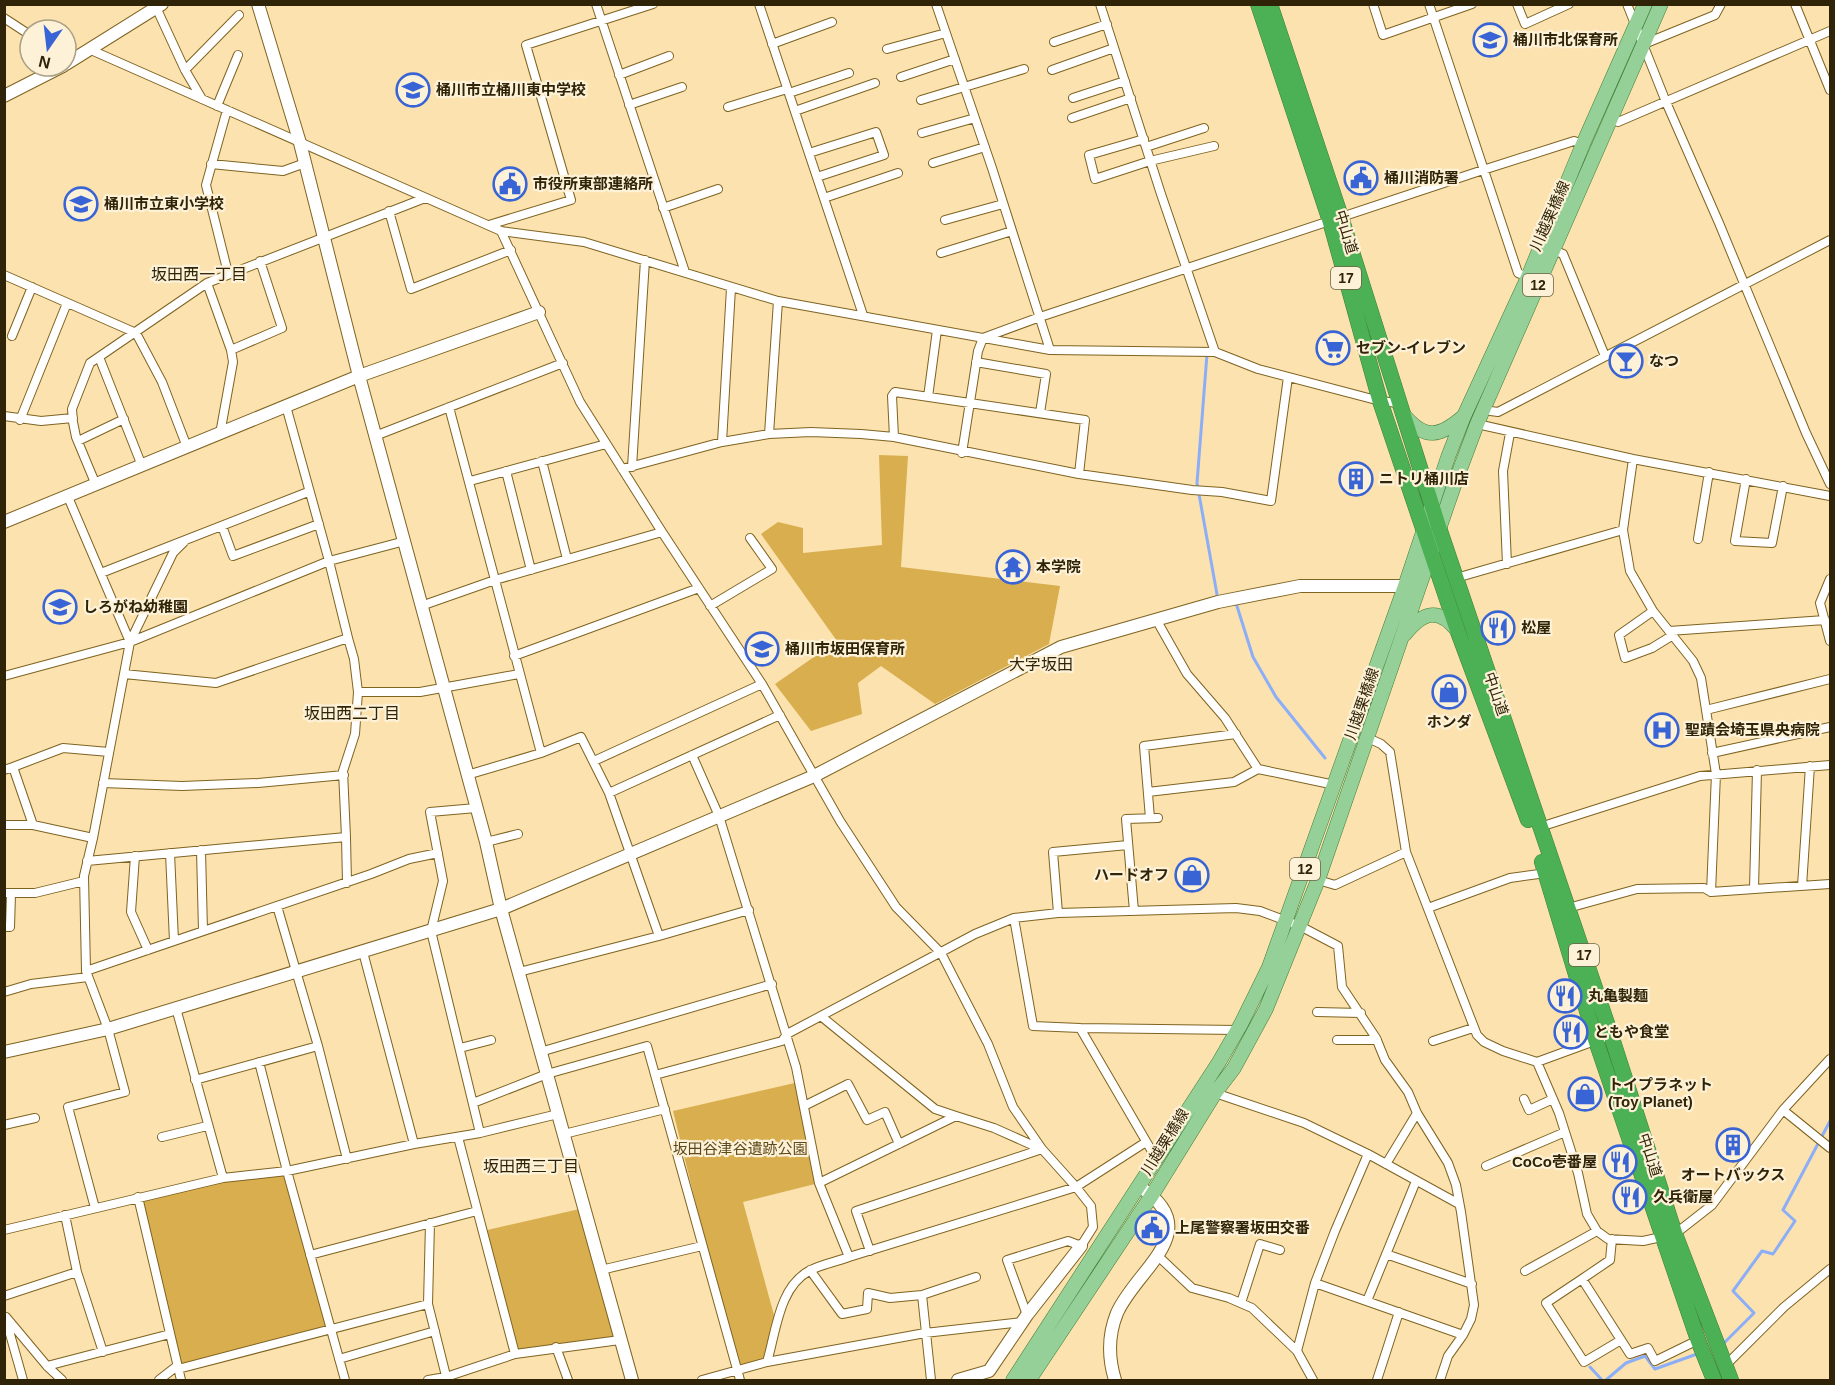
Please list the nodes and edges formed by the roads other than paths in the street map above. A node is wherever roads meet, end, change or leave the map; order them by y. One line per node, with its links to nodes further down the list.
1 (258, 4): 70 (street)
2 (596, 4): 23 (street)
3 (653, 4): 23 (street)
4 (759, 4): 32 (street)
5 (936, 4): 29 (street)
6 (1100, 4): 25 (street)
7 (1258, 4): 89 (highway, 中山道 / 17)
8 (1270, 4): 89 (highway, 中山道 / 17)
9 (1373, 4): 22 (street)
10 (1429, 4): 22 (street)
11 (1472, 4): 22 (street)
12 (1517, 4): 13 (street)
13 (1569, 4)
14 (1627, 4): 26 (street)
15 (1645, 4): 26 (main road, 川越栗橋線 / 12)
16 (1661, 4): 33 (main road, 川越栗橋線 / 12)
17 (1721, 4): 33 (street)
18 (1795, 4): 30 (street)
19 (158, 6): 35 (street); 42 (street)
20 (239, 15): 42 (street)
21 (4, 18): 27 (street)
22 (1434, 18): 80 (street)
23 (601, 21): 45 (street); 91 (street)
24 (832, 22): 32 (street)
25 (1107, 24): 31 (street); 34 (street)
26 (1636, 24): 33 (street); 72 (main road, 川越栗橋線 / 12)
27 (18, 27)
28 (1830, 31): 30 (street)
29 (946, 33): 36 (street); 40 (street)
30 (1810, 39): 52 (street); 59 (street)
31 (1053, 42)
32 (772, 44): 53 (street)
33 (1643, 44): 59 (street); 67 (main road, 川越栗橋線 / 12)
34 (1114, 48): 43 (street); 48 (street)
35 (91, 50): 38 (street); 57 (street)
36 (887, 50)
37 (238, 55): 61 (street)
38 (78, 56)
39 (669, 56): 45 (street)
40 (955, 59): 46 (street); 51 (street)
41 (1024, 69): 51 (street)
42 (185, 70): 57 (street)
43 (1052, 70)
44 (849, 73): 53 (street)
45 (619, 75): 60 (street)
46 (902, 77)
47 (37, 78): 54 (street)
48 (1125, 81): 55 (street); 56 (street)
49 (875, 83): 64 (street)
50 (682, 87): 60 (street)
51 (964, 88): 58 (street); 65 (street)
52 (1830, 90)
53 (788, 91): 62 (street); 64 (street)
54 (4, 96)
55 (1072, 98)
56 (1131, 98): 66 (street); 71 (street)
57 (202, 99): 61 (street)
58 (921, 100)
59 (1666, 102): 67 (street); 107 (street)
60 (629, 105): 87 (street)
61 (217, 106): 63 (street)
62 (728, 107)
63 (227, 110): 70 (street); 78 (street)
64 (795, 111): 75 (street)
65 (975, 117): 69 (street); 74 (street)
66 (1072, 118)
67 (1611, 119): 97 (main road, 川越栗橋線 / 12)
68 (1204, 128): 71 (street)
69 (922, 133)
70 (300, 143): 79 (street); 84 (street)
71 (1145, 143): 76 (street); 76 (street)
72 (1583, 144): 80 (street); 105 (main road, 川越栗橋線 / 12)
73 (1214, 146): 76 (street)
74 (985, 147): 77 (street); 86 (street)
75 (809, 153): 82 (street); 82 (street)
76 (1150, 161): 101 (street)
77 (933, 163)
78 (211, 164): 79 (street); 103 (street)
79 (305, 164): 94 (street)
80 (1483, 170): 89 (street); 105 (street)
81 (898, 173): 85 (street)
82 (817, 177): 85 (street)
83 (718, 189): 87 (street)
84 (425, 198): 88 (street); 91 (street)
85 (824, 198): 113 (street)
86 (1003, 204): 90 (street); 93 (street)
87 (663, 208): 102 (street)
88 (389, 211): 94 (street); 96 (street)
89 (1335, 219): 101 (street); 129 (highway, 中山道 / 17); 133 (highway, 中山道 / 17)
90 (945, 220)
91 (489, 225): 92 (street)
92 (501, 231): 96 (street); 99 (street)
93 (1012, 231): 98 (street); 114 (street)
94 (325, 236): 100 (street); 126 (street)
95 (1830, 240): 107 (street)
96 (511, 250): 112 (street)
97 (1553, 250): 122 (street); 134 (main road, 川越栗橋線 / 12)
98 (941, 253)
99 (645, 260): 102 (street); 155 (street)
100 (260, 261): 103 (street); 119 (street)
101 (1186, 269): 114 (street); 121 (street)
102 (685, 272): 109 (street)
103 (228, 273): 106 (street)
104 (5, 275): 108 (street)
105 (1528, 277): 137 (main road, 川越栗橋線 / 12)
106 (207, 283): 116 (street); 119 (street)
107 (1744, 284): 122 (street); 162 (street)
108 (32, 287): 111 (street); 117 (street)
109 (731, 288): 110 (street); 148 (street)
110 (778, 301): 113 (street); 144 (street)
111 (67, 303): 116 (street); 140 (street)
112 (539, 312): 125 (street); 126 (street)
113 (863, 315): 115 (street)
114 (1040, 317): 118 (street); 120 (street)
115 (937, 330): 118 (street); 128 (street)
116 (136, 333): 123 (street); 150 (street)
117 (12, 336)
118 (983, 338): 120 (street); 124 (street)
119 (231, 350): 143 (street)
120 (1050, 350): 121 (street)
121 (1215, 352): 127 (street)
122 (1605, 356): 134 (street)
123 (99, 357): 138 (street); 139 (street)
124 (976, 362): 130 (street); 135 (street)
125 (563, 363): 132 (street); 149 (street)
126 (359, 376): 131 (street); 145 (street)
127 (1288, 377): 129 (street); 159 (street)
128 (928, 397): 130 (street); 146 (street)
129 (1380, 401): 133 (street); 172 (highway, 中山道 / 17)
130 (970, 403): 135 (street); 151 (street)
131 (286, 406): 143 (street); 165 (street)
132 (450, 407): 145 (street); 161 (street)
133 (1400, 408): 137 (main road); 168 (highway, 中山道 / 17)
134 (1483, 410): 141 (main road, 川越栗橋線 / 12)
135 (1040, 413): 159 (street)
136 (4, 416): 140 (street)
137 (1464, 416): 168 (main road, 川越栗橋線 / 12)
138 (73, 418): 140 (street); 147 (street)
139 (124, 419): 147 (street); 154 (street)
140 (20, 420)
141 (1477, 424): 142 (street); 172 (main road, 川越栗橋線 / 12)
142 (1510, 433): 152 (street); 182 (street)
143 (220, 434): 150 (street)
144 (769, 434): 146 (street); 148 (street)
145 (375, 436): 177 (street)
146 (894, 438): 151 (street)
147 (78, 441): 163 (street)
148 (722, 442): 155 (street)
149 (606, 444): 153 (street); 156 (street)
150 (187, 447): 154 (street)
151 (962, 453): 159 (street)
152 (1633, 459): 158 (street); 173 (street)
153 (542, 461): 157 (street); 180 (street)
154 (142, 466): 163 (street)
155 (632, 466): 156 (street)
156 (622, 469): 174 (street)
157 (506, 471): 161 (street); 183 (street)
158 (1709, 472): 160 (street); 176 (street)
159 (1079, 474)
160 (1746, 479): 164 (street); 164 (street)
161 (470, 481): 187 (street)
162 (1830, 484)
163 (96, 486): 167 (street)
164 (1783, 486): 166 (street)
165 (308, 492): 170 (street); 171 (street)
166 (1830, 496)
167 (68, 497): 169 (street); 184 (street)
168 (1432, 505): 172 (highway, 中山道 / 17)
169 (4, 522)
170 (319, 525): 171 (street); 181 (street)
171 (222, 526): 178 (street)
172 (1432, 529): 179 (highway, 中山道 / 17); 185 (highway, 中山道 / 17); 188 (main road, 川越栗橋線 / 12)
173 (1623, 530): 182 (street); 192 (street)
174 (662, 532): 180 (street); 189 (street)
175 (750, 538): 191 (street)
176 (1698, 539)
177 (405, 541): 181 (street); 190 (street)
178 (184, 542): 184 (street); 200 (street)
179 (1431, 552): 195 (highway, 中山道 / 17); 198 (main road, 川越栗橋線 / 12)
180 (567, 559): 183 (street)
181 (329, 561): 197 (street); 200 (street)
182 (1507, 564): 185 (street)
183 (531, 570): 187 (street)
184 (100, 573): 200 (street)
185 (1456, 578): 236 (highway, 中山道 / 17)
186 (1830, 579): 194 (street)
187 (495, 580): 190 (street); 201 (street)
188 (1405, 586): 193 (street); 229 (main road, 川越栗橋線 / 12)
189 (699, 588): 191 (street); 201 (street)
190 (421, 606): 207 (street)
191 (710, 606): 206 (street)
192 (1653, 610): 196 (street); 196 (street)
193 (1156, 621): 212 (street); 227 (street)
194 (1825, 621): 196 (street); 199 (street)
195 (1458, 632): 198 (main road); 249 (highway, 中山道 / 17)
196 (1671, 633): 209 (street)
197 (348, 638): 202 (street); 208 (street)
198 (1402, 638): 213 (main road, 川越栗橋線 / 12)
199 (1830, 641)
200 (130, 642): 202 (street); 204 (street)
201 (514, 656): 203 (street)
202 (124, 674): 214 (street)
203 (519, 674): 207 (street); 215 (street)
204 (4, 676)
205 (1830, 679): 209 (street)
206 (762, 684): 210 (street); 218 (street)
207 (445, 688): 208 (street); 226 (street)
208 (358, 692): 225 (street)
209 (1706, 710): 216 (street)
210 (780, 715): 217 (street); 227 (street)
211 (1830, 727): 216 (street)
212 (1236, 734): 222 (street); 230 (street)
213 (1368, 738): 243 (street); 251 (main road, 川越栗橋線 / 12)
214 (109, 752): 221 (street); 228 (street)
215 (541, 753): 218 (street); 226 (street)
216 (1712, 753): 224 (street)
217 (692, 755): 231 (street); 233 (street)
218 (594, 761): 231 (street)
219 (1830, 765): 220 (street)
220 (1810, 766): 223 (street); 254 (street)
221 (9, 768): 235 (street)
222 (1257, 769): 229 (street); 230 (street)
223 (1757, 770): 224 (street); 255 (street)
224 (1716, 774): 236 (street); 256 (street)
225 (344, 775): 228 (street); 238 (street)
226 (467, 775): 232 (street)
227 (814, 776): 233 (street); 275 (street)
228 (103, 783): 239 (street)
229 (1335, 784): 266 (main road, 川越栗橋線 / 12)
230 (1148, 792): 241 (street)
231 (609, 793): 246 (street)
232 (476, 808): 240 (street); 245 (street)
233 (719, 816): 246 (street); 262 (street)
234 (4, 825): 235 (street)
235 (33, 825): 239 (street)
236 (1540, 827): 260 (highway, 中山道 / 17)
237 (518, 834): 240 (street)
238 (346, 837): 242 (street); 252 (street)
239 (93, 838): 248 (street)
240 (486, 842): 261 (street)
241 (1128, 845): 263 (street); 264 (street)
242 (201, 850): 244 (street); 269 (street)
243 (1406, 852): 251 (street); 259 (street)
244 (170, 853): 247 (street); 272 (street)
245 (438, 853): 252 (street); 270 (street)
246 (631, 854): 261 (street); 271 (street)
247 (135, 856): 248 (street); 273 (street)
248 (87, 861): 250 (street)
249 (1545, 873): 259 (street); 295 (highway, 中山道 / 17)
250 (84, 880): 257 (street); 278 (street)
251 (1318, 880): 267 (main road, 川越栗橋線 / 12)
252 (347, 883): 258 (street)
253 (1830, 884): 254 (street)
254 (1802, 886): 255 (street)
255 (1754, 889): 256 (street)
256 (1711, 892): 260 (street)
257 (8, 893): 268 (street)
258 (277, 906): 269 (street); 276 (street)
259 (1428, 908): 286 (street)
260 (1568, 908): 290 (highway, 中山道 / 17)
261 (501, 909): 270 (street); 277 (street)
262 (749, 910): 271 (street); 279 (street)
263 (1134, 911): 264 (street); 266 (street)
264 (1058, 913): 265 (street)
265 (1014, 918): 275 (street); 285 (street)
266 (1287, 921): 267 (street); 288 (main road, 川越栗橋線 / 12)
267 (1300, 926): 283 (street); 306 (main road, 川越栗橋線 / 12)
268 (4, 927)
269 (203, 931): 272 (street)
270 (431, 931): 274 (street); 297 (street)
271 (659, 936): 277 (street)
272 (174, 941): 273 (street)
273 (148, 950): 278 (street)
274 (363, 952): 276 (street); 325 (street)
275 (940, 953): 284 (street); 328 (street)
276 (296, 972): 281 (street); 296 (street)
277 (519, 972): 299 (street)
278 (87, 974): 280 (street); 287 (street)
279 (772, 984): 289 (street); 299 (street)
280 (4, 992)
281 (176, 1008): 287 (street); 305 (street)
282 (1317, 1012): 283 (street)
283 (1361, 1013): 292 (street)
284 (822, 1017): 289 (street); 315 (street)
285 (1080, 1028): 288 (street); 324 (street)
286 (1473, 1028): 294 (street); 302 (street)
287 (108, 1029): 298 (street); 343 (street)
288 (1238, 1030): 331 (main road, 川越栗橋線 / 12)
289 (787, 1034): 304 (street); 310 (street)
290 (1611, 1035): 295 (street); 349 (highway, 中山道 / 17)
291 (1337, 1040): 292 (street)
292 (1377, 1040): 313 (street)
293 (491, 1041): 297 (street)
294 (1433, 1041)
295 (1596, 1041): 302 (street); 349 (highway, 中山道 / 17)
296 (318, 1046): 301 (street); 330 (street)
297 (459, 1048): 309 (street)
298 (4, 1052)
299 (540, 1052): 303 (street)
300 (1830, 1059): 312 (street)
301 (259, 1062): 305 (street); 334 (street)
302 (1537, 1062): 308 (street)
303 (547, 1074): 304 (street); 309 (street); 314 (street)
304 (655, 1075): 311 (street)
305 (195, 1080): 318 (street)
306 (1215, 1093): 329 (street); 340 (main road, 川越栗橋線 / 12)
307 (1524, 1099): 308 (street)
308 (1553, 1099): 319 (street)
309 (473, 1103): 320 (street)
310 (804, 1106): 326 (street); 337 (street)
311 (665, 1109): 321 (street); 351 (street)
312 (1783, 1110): 327 (street); 349 (street)
313 (1417, 1113): 332 (street); 342 (street)
314 (558, 1114): 320 (street); 321 (street)
315 (956, 1116): 326 (street); 328 (street)
316 (35, 1118): 317 (street)
317 (4, 1125)
318 (207, 1126): 322 (street); 335 (street)
319 (1565, 1132): 333 (street); 348 (street)
320 (480, 1133): 323 (street)
321 (564, 1134): 360 (street)
322 (162, 1137)
323 (458, 1137): 325 (street); 344 (street)
324 (1146, 1142): 331 (street); 338 (street)
325 (414, 1144): 330 (street)
326 (899, 1144): 337 (street)
327 (1830, 1148)
328 (1042, 1149): 338 (street); 354 (street)
329 (1368, 1154): 332 (street); 366 (street)
330 (347, 1159): 334 (street)
331 (1156, 1160): 339 (main road, 川越栗橋線 / 12)
332 (1386, 1164): 336 (street)
333 (1486, 1166)
334 (287, 1171): 335 (street); 356 (street)
335 (223, 1178): 341 (street)
336 (1416, 1181): 342 (street); 355 (street)
337 (819, 1183): 358 (street)
338 (1076, 1187): 352 (street); 354 (street)
339 (1140, 1187): 340 (street); 406 (main road, 川越栗橋線 / 12)
340 (1152, 1195): 357 (street); 407 (main road, 川越栗橋線 / 12)
341 (138, 1197): 343 (street); 379 (street)
342 (1459, 1204): 367 (street)
343 (95, 1208): 345 (street)
344 (477, 1210): 346 (street); 387 (street)
345 (65, 1215): 347 (street); 363 (street)
346 (430, 1223): 356 (street); 372 (street)
347 (4, 1230)
348 (1597, 1231): 350 (street); 362 (street)
349 (1670, 1236): 350 (street); 383 (highway, 中山道 / 17); 392 (highway, 中山道 / 17)
350 (1612, 1239): 365 (street)
351 (702, 1246): 360 (street); 393 (street)
352 (1081, 1246): 375 (street); 375 (street)
353 (1280, 1250): 371 (street)
354 (870, 1251): 358 (street)
355 (1386, 1254): 367 (street); 370 (street)
356 (310, 1255): 376 (street)
357 (1158, 1256): 371 (street); 408 (street)
358 (849, 1257): 361 (street)
359 (1830, 1269): 392 (street)
360 (601, 1270): 381 (street)
361 (810, 1270): 368 (street); 389 (street)
362 (1525, 1271)
363 (77, 1272): 369 (street); 386 (street)
364 (976, 1277): 368 (street)
365 (1582, 1279): 382 (street); 382 (street)
366 (1316, 1283): 370 (street); 385 (street)
367 (1472, 1284): 380 (street)
368 (922, 1295): 378 (street)
369 (4, 1296)
370 (1367, 1301): 373 (street)
371 (1241, 1303): 385 (street)
372 (428, 1304): 376 (street); 377 (street)
373 (1399, 1312): 380 (street); 410 (street)
374 (5, 1316): 390 (street); 395 (street)
375 (1024, 1319): 378 (street); 405 (street)
376 (331, 1330): 388 (street); 391 (street)
377 (435, 1331): 388 (street); 394 (street)
378 (925, 1333): 389 (street); 404 (street)
379 (170, 1334): 386 (street); 391 (street)
380 (1463, 1335): 411 (street)
381 (620, 1340): 384 (street); 402 (street)
382 (1621, 1340): 383 (street)
383 (1698, 1340): 412 (highway, 中山道 / 17)
384 (556, 1347): 387 (street); 401 (street)
385 (1297, 1351): 409 (street)
386 (103, 1352): 390 (street)
387 (515, 1354): 394 (street)
388 (339, 1359): 399 (street)
389 (767, 1362): 393 (street)
390 (47, 1366): 396 (street)
391 (177, 1368): 397 (street); 398 (street)
392 (1728, 1373)
393 (738, 1376): 403 (street)
394 (446, 1378): 400 (street)
395 (23, 1380)
396 (62, 1380)
397 (159, 1380)
398 (181, 1380)
399 (345, 1380)
400 (428, 1380)
401 (568, 1380)
402 (632, 1380)
403 (702, 1380)
404 (931, 1380)
405 (958, 1380)
406 (1013, 1380)
407 (1029, 1380)
408 (1115, 1380)
409 (1313, 1380)
410 (1377, 1380)
411 (1440, 1380)
412 (1714, 1380)

